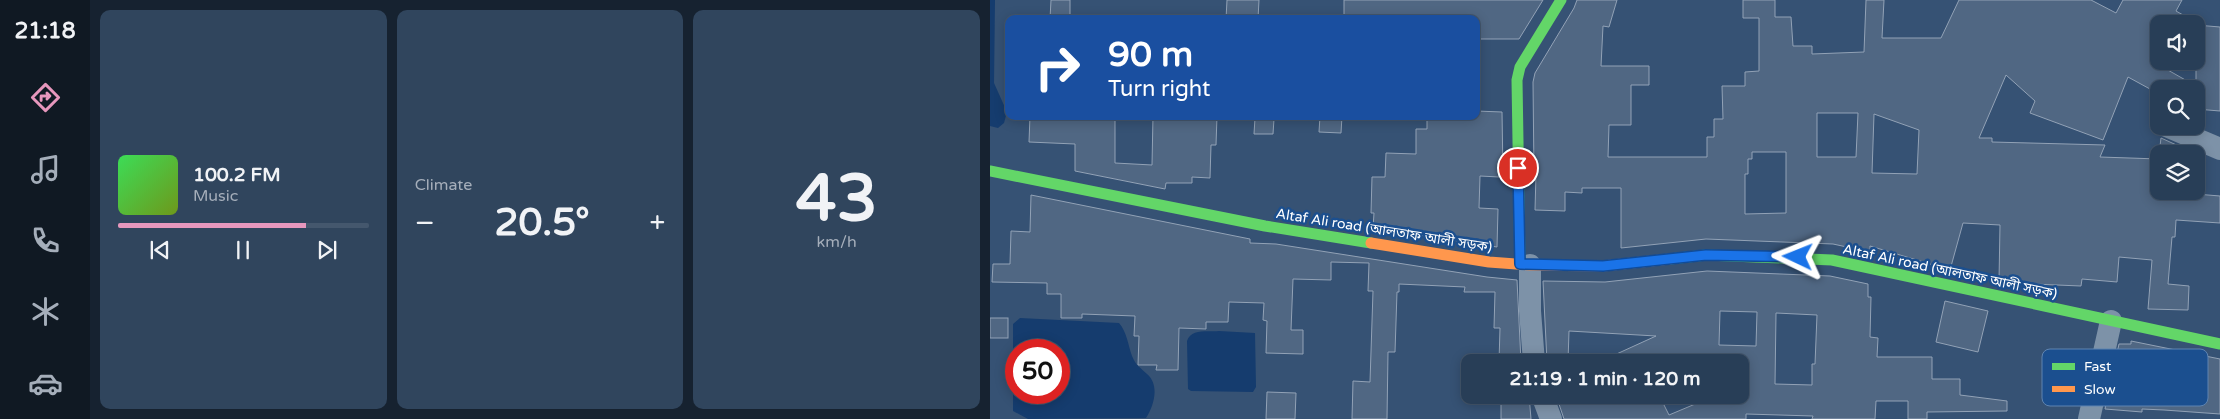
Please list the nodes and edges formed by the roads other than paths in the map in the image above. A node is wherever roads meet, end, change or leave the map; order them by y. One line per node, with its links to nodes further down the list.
1 (1561, 0): 5 (main road)
2 (2187, 135): 3 (street)
3 (2220, 149)
4 (990, 171): 5 (main road, Altaf Ali road (আলতাফ আলী সড়ক))
5 (1525, 265): 6 (main road, Altaf Ali road (আলতাফ আলী সড়ক)); 9 (street)
6 (2111, 320): 7 (main road, Altaf Ali road (আলতাফ আলী সড়ক)); 8 (street)
7 (2220, 344)
8 (2105, 349)
9 (1533, 354)
10 (1545, 404): 12 (street)
11 (2093, 406): 13 (street)
12 (1551, 419)
13 (2090, 419)

